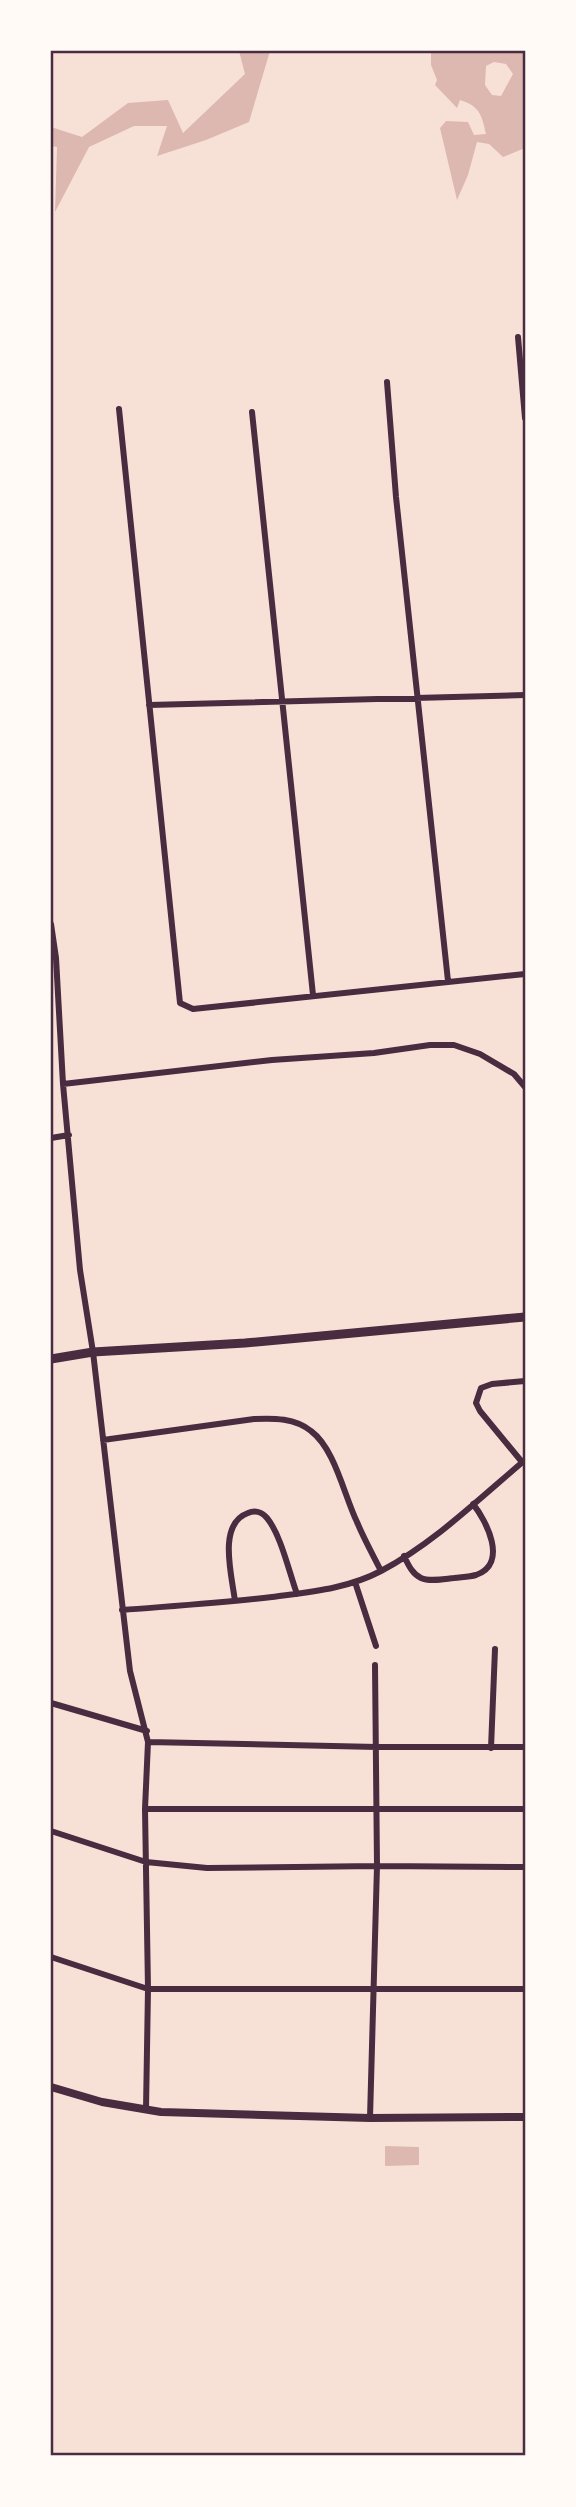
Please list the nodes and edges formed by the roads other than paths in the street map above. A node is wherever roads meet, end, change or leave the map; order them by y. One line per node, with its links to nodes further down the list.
1 (518, 337): 5 (street)
2 (387, 382): 7 (street)
3 (119, 409): 9 (street)
4 (252, 412): 8 (street)
5 (525, 418)
6 (525, 695): 7 (street)
7 (418, 697): 8 (street); 12 (street)
8 (283, 701): 9 (street); 13 (street)
9 (149, 705): 13 (street)
10 (51, 924): 14 (street)
11 (525, 974): 12 (street)
12 (448, 981): 13 (street)
13 (313, 995)
14 (63, 1084): 15 (street); 16 (street)
15 (525, 1087)
16 (69, 1135): 17 (street); 19 (street)
17 (51, 1138)
18 (525, 1317): 19 (main road)
19 (93, 1352): 20 (main road); 22 (street)
20 (51, 1359)
21 (525, 1381): 23 (street)
22 (103, 1440): 26 (street); 30 (street)
23 (524, 1461): 24 (street)
24 (473, 1504): 25 (street); 25 (street)
25 (404, 1556): 26 (street)
26 (381, 1571): 27 (street)
27 (355, 1582): 28 (street); 31 (street)
28 (297, 1594): 29 (street); 29 (street)
29 (235, 1601): 30 (street)
30 (122, 1610): 35 (street)
31 (376, 1646)
32 (495, 1649): 39 (street)
33 (375, 1665): 37 (street)
34 (51, 1703): 35 (street)
35 (147, 1731): 36 (street)
36 (148, 1742): 37 (street); 40 (street)
37 (377, 1747): 39 (street); 41 (street)
38 (525, 1747): 39 (street)
39 (491, 1748)
40 (145, 1809): 41 (street); 44 (street)
41 (377, 1809): 42 (street); 45 (street)
42 (525, 1809)
43 (51, 1831): 44 (street)
44 (146, 1862): 45 (street); 49 (street)
45 (377, 1866): 46 (street); 48 (street)
46 (525, 1867)
47 (51, 1957): 49 (street)
48 (373, 1988): 49 (street); 50 (street); 54 (street)
49 (148, 1989): 52 (street)
50 (525, 1989)
51 (51, 2087): 52 (street)
52 (146, 2110): 54 (street)
53 (525, 2117): 54 (street)
54 (370, 2118)

